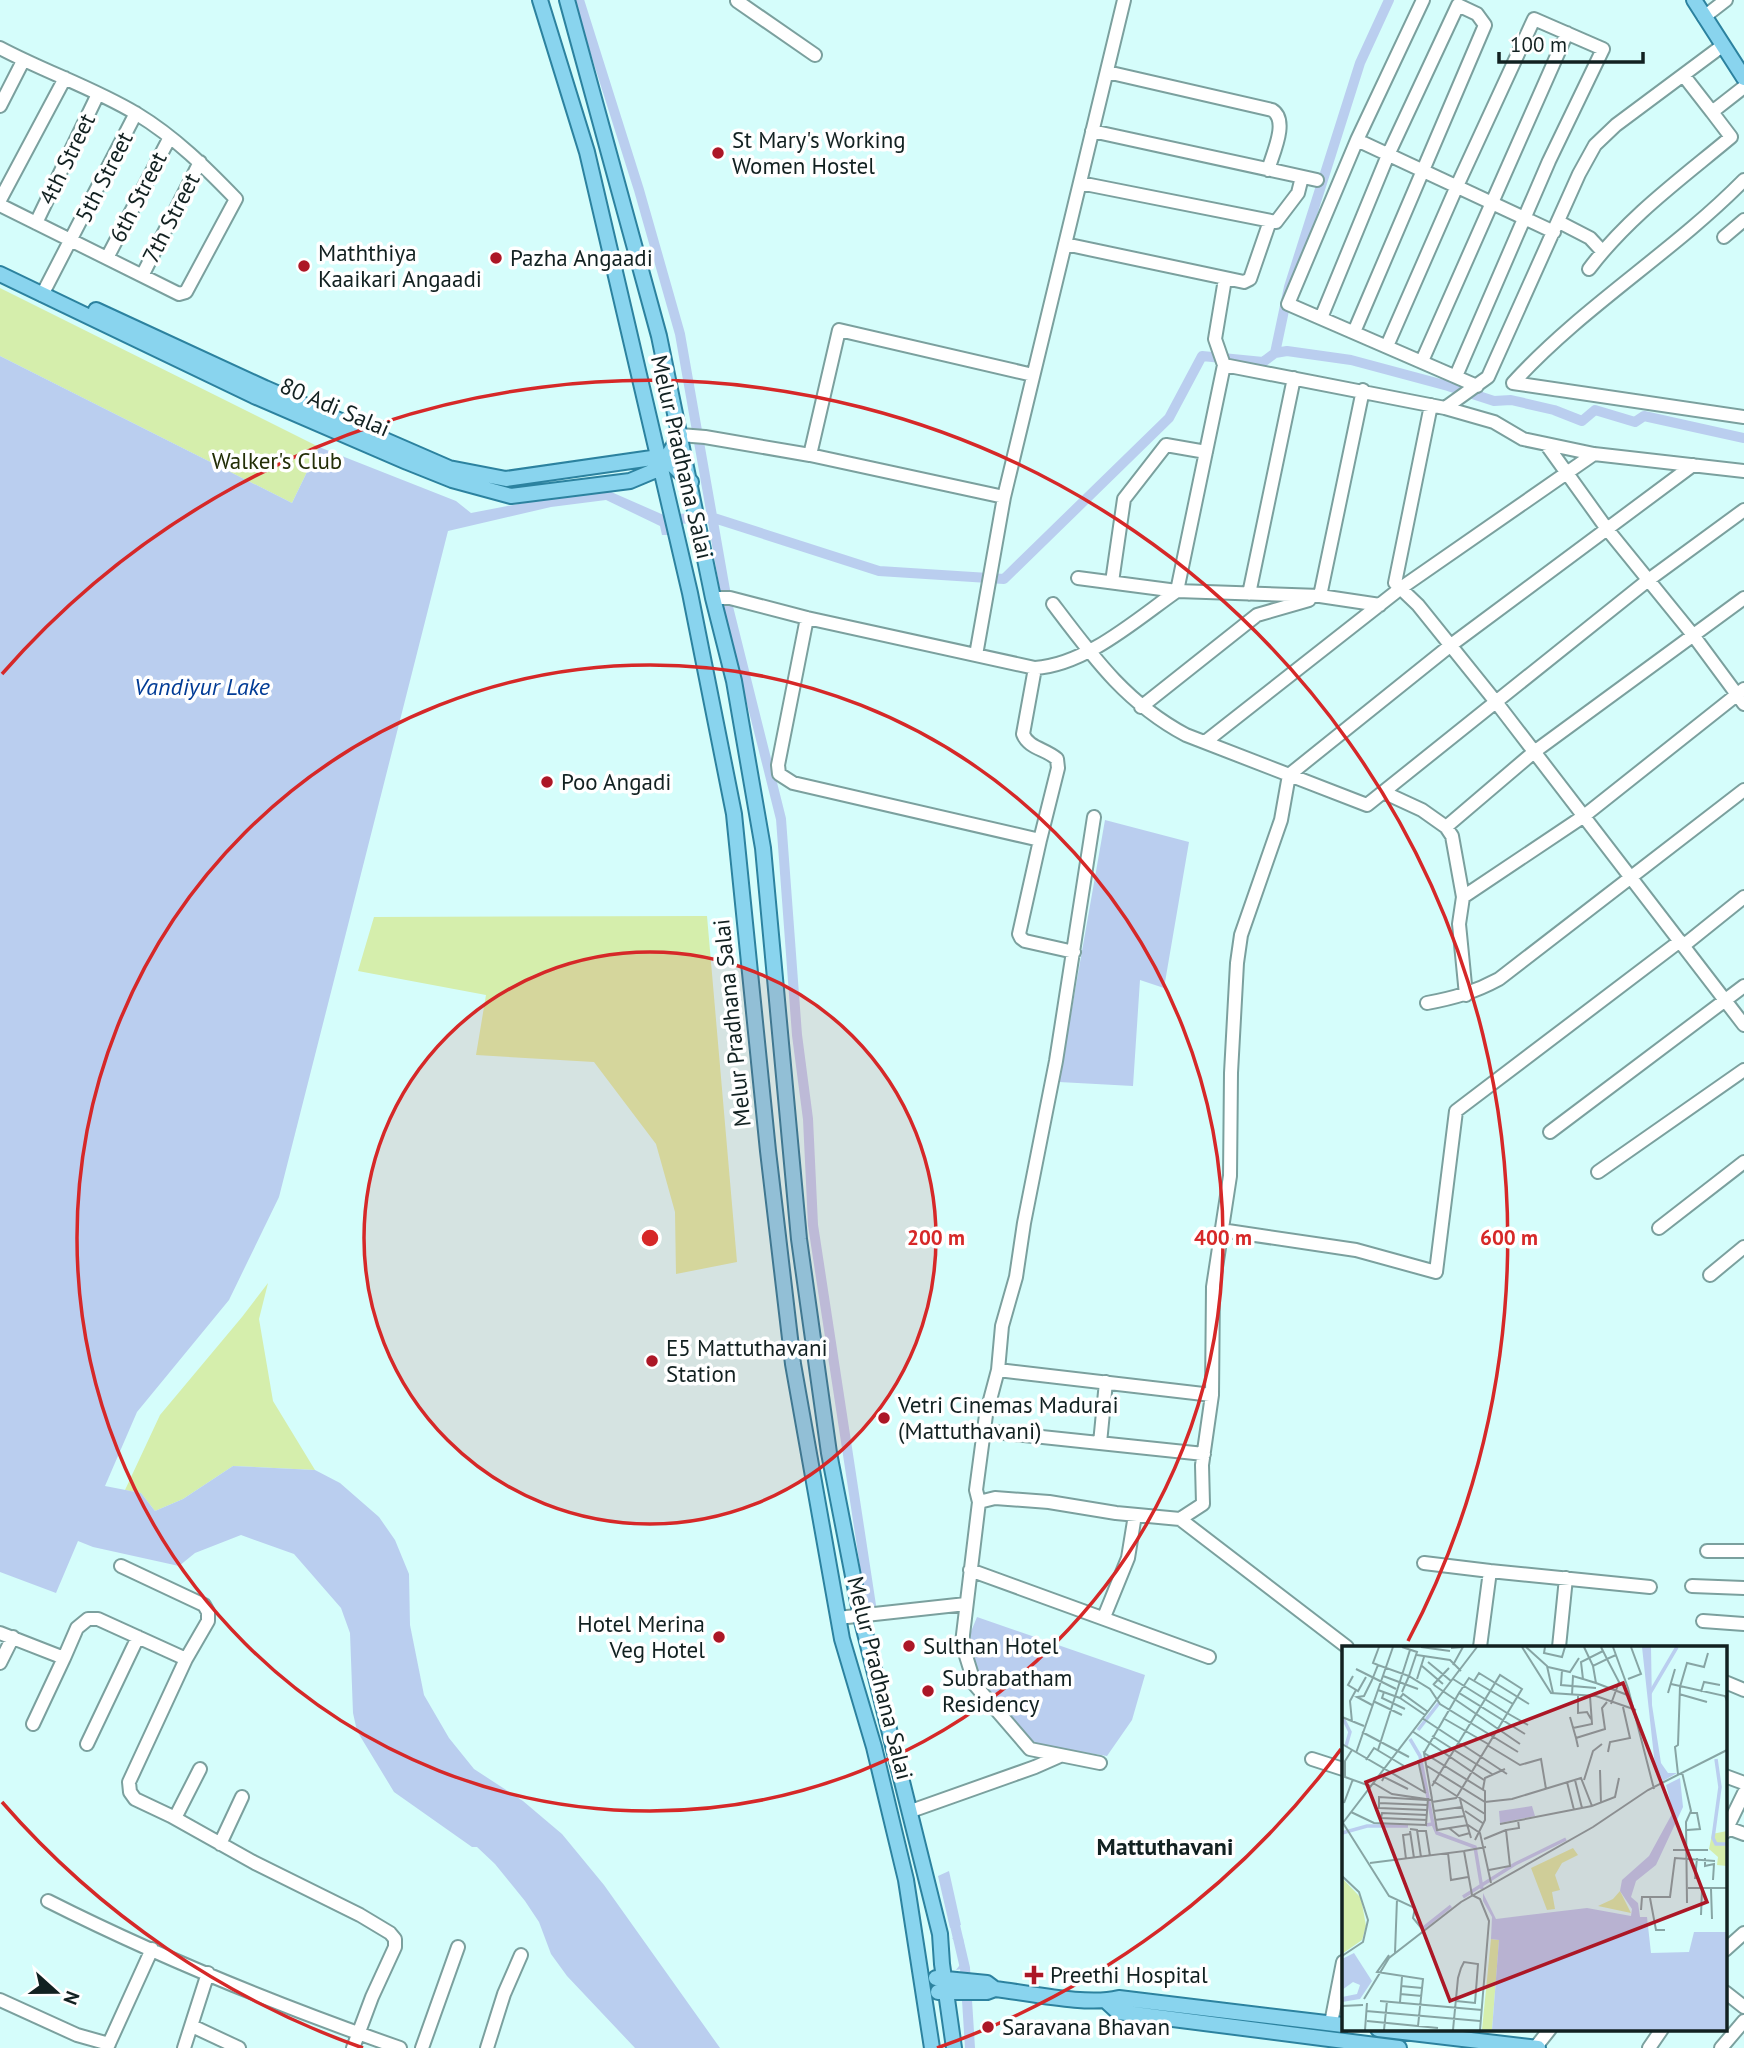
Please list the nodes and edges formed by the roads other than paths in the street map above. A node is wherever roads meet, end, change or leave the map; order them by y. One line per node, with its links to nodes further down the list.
1 (540, 0): 66 (main road, Melur Pradhana Salai)
2 (567, 0): 67 (main road, Melur Pradhana Salai)
3 (737, 0): 12 (street)
4 (1124, 0): 14 (street)
5 (1423, 0): 25 (street)
6 (1694, 0): 8 (main road)
7 (1726, 0): 8 (street)
8 (1704, 17): 10 (main road)
9 (1567, 33): 34 (street); 35 (street); 37 (street)
10 (1722, 46): 15 (street); 17 (main road)
11 (0, 48): 13 (street)
12 (815, 55)
13 (23, 61): 16 (street); 20 (street)
14 (1107, 72): 23 (street); 28 (street)
15 (1684, 76): 21 (street); 41 (street)
16 (65, 78): 19 (street); 36 (street)
17 (1744, 78)
18 (1744, 87): 21 (street)
19 (98, 94): 22 (street); 40 (street, 4th Street)
20 (0, 106)
21 (1712, 112): 45 (street)
22 (136, 113): 24 (street); 43 (street, 5th Street)
23 (1093, 131): 28 (street); 33 (street)
24 (170, 137): 27 (street); 46 (street, 6th Street)
25 (1357, 141): 26 (street); 53 (street)
26 (1388, 155): 29 (street); 29 (street); 53 (street)
27 (200, 162): 50 (street, 7th Street); 50 (street)
28 (1268, 170): 30 (street)
29 (1423, 171): 34 (street); 54 (street)
30 (1302, 177): 31 (street); 39 (street)
31 (1317, 180)
32 (1744, 180): 65 (street)
33 (1080, 183): 39 (street); 44 (street)
34 (1457, 186): 35 (street); 55 (street)
35 (1491, 202): 37 (street); 56 (street)
36 (0, 203): 40 (street)
37 (1526, 218): 41 (street); 59 (street)
38 (1744, 220): 42 (street)
39 (1270, 221): 51 (street)
40 (36, 223): 43 (street)
41 (1556, 227): 45 (street); 62 (street)
42 (1724, 237)
43 (71, 240): 46 (street); 52 (street, 5th Street)
44 (1065, 244): 51 (street); 58 (street)
45 (1602, 251): 48 (street)
46 (107, 258): 50 (street)
47 (0, 263): 52 (main road, 80 Adi Salai)
48 (1589, 269)
49 (0, 274): 52 (main road, 80 Adi Salai)
50 (143, 274)
51 (1225, 279): 57 (street)
52 (44, 291): 73 (main road, 80 Adi Salai); 77 (main road, 80 Adi Salai)
53 (1321, 318): 54 (street)
54 (1354, 332): 55 (street)
55 (1387, 346): 56 (street)
56 (1422, 361): 59 (street)
57 (1223, 362): 60 (street); 69 (street)
58 (1033, 375): 71 (street); 80 (street)
59 (1456, 376): 62 (street)
60 (1294, 378): 61 (street); 88 (street)
61 (1363, 390): 63 (street); 89 (street)
62 (1470, 391): 64 (street)
63 (1431, 405): 64 (street); 86 (street)
64 (1445, 408): 68 (street)
65 (1744, 416)
66 (652, 428): 72 (main road, Melur Pradhana Salai); 73 (main road)
67 (684, 435): 71 (street); 72 (main road); 78 (main road, Melur Pradhana Salai)
68 (1546, 444): 70 (street); 76 (street)
69 (1206, 452): 85 (street); 87 (street)
70 (1594, 454): 74 (street); 76 (street)
71 (810, 456): 80 (street)
72 (662, 462): 73 (main road, 80 Adi Salai); 77 (main road, 80 Adi Salai); 78 (main road); 79 (main road, Melur Pradhana Salai)
73 (627, 463)
74 (1693, 465): 75 (street); 82 (street)
75 (1744, 471)
76 (1566, 472): 82 (street); 86 (street)
77 (630, 481): 79 (main road)
78 (691, 482): 90 (main road, Melur Pradhana Salai)
79 (667, 496): 152 (main road, Melur Pradhana Salai)
80 (1004, 497): 98 (street)
81 (1744, 510): 84 (street)
82 (1607, 529): 84 (street); 96 (street)
83 (1078, 578): 85 (street)
84 (1647, 581): 95 (street); 101 (street)
85 (1112, 582): 87 (street)
86 (1401, 588): 93 (street); 96 (street)
87 (1177, 591): 88 (street); 97 (street)
88 (1249, 594): 89 (street)
89 (1320, 596): 93 (street); 102 (street)
90 (713, 598): 94 (street); 150 (main road, Melur Pradhana Salai)
91 (1744, 598): 95 (street)
92 (1053, 604): 97 (street)
93 (1380, 605): 103 (street)
94 (807, 618): 98 (street); 111 (street)
95 (1693, 635): 100 (street); 104 (street)
96 (1451, 645): 101 (street); 105 (street)
97 (1090, 652): 99 (street); 102 (street)
98 (976, 655): 99 (street)
99 (1035, 668): 111 (street)
100 (1742, 696): 108 (street)
101 (1496, 702): 104 (street); 107 (street)
102 (1141, 707): 103 (street)
103 (1205, 742): 105 (street)
104 (1534, 751): 108 (street); 110 (street)
105 (1289, 775): 107 (street); 127 (street)
106 (1744, 790): 112 (street)
107 (1383, 792): 110 (street)
108 (1584, 816): 112 (street); 113 (street)
109 (1094, 817): 116 (street)
110 (1446, 827): 113 (street)
111 (1040, 840): 116 (street)
112 (1630, 876): 115 (street); 118 (street)
113 (1463, 897): 118 (street)
114 (1744, 897): 115 (street)
115 (1681, 943): 119 (street); 127 (street)
116 (1074, 952): 130 (street)
117 (1744, 986): 119 (street)
118 (1466, 995): 120 (street)
119 (1725, 1000): 121 (street); 123 (street)
120 (1427, 1003)
121 (1744, 1026)
122 (1744, 1070): 125 (street)
123 (1550, 1132)
124 (1744, 1162): 126 (street)
125 (1598, 1172)
126 (1659, 1228)
127 (1221, 1230): 132 (street)
128 (1744, 1247): 129 (street)
129 (1710, 1275)
130 (998, 1370): 131 (street); 133 (street)
131 (1106, 1382): 132 (street); 134 (street)
132 (1212, 1395): 135 (street)
133 (985, 1431): 134 (street); 136 (street)
134 (1100, 1443): 135 (street)
135 (1203, 1454): 138 (street)
136 (979, 1502): 137 (street); 143 (street)
137 (1135, 1515): 138 (street); 151 (street)
138 (1180, 1519): 157 (street)
139 (1707, 1551): 140 (street)
140 (1744, 1551)
141 (1424, 1563): 144 (street)
142 (121, 1566): 162 (street)
143 (970, 1570): 149 (street); 151 (street)
144 (1490, 1571): 145 (street); 158 (street)
145 (1566, 1578): 147 (street); 159 (street)
146 (1692, 1586): 148 (street)
147 (1650, 1587)
148 (1744, 1588)
149 (966, 1604): 150 (street); 168 (street)
150 (861, 1617): 152 (street); 177 (main road, Melur Pradhana Salai)
151 (1104, 1617): 160 (street)
152 (838, 1618): 190 (main road, Melur Pradhana Salai)
153 (1703, 1621): 154 (street)
154 (1744, 1624)
155 (6, 1635): 161 (street); 163 (street)
156 (138, 1637): 161 (street); 162 (street); 167 (street)
157 (1346, 1646)
158 (1480, 1646)
159 (1559, 1646)
160 (1209, 1657)
161 (64, 1658): 166 (street)
162 (187, 1660): 178 (street)
163 (0, 1663)
164 (1726, 1682): 165 (street)
165 (1744, 1690)
166 (33, 1724)
167 (87, 1745)
168 (1060, 1755): 170 (street); 177 (street)
169 (1312, 1759): 172 (street)
170 (1100, 1763)
171 (200, 1769): 178 (street)
172 (1342, 1769)
173 (1726, 1776): 174 (street)
174 (1744, 1783)
175 (1744, 1793): 179 (street)
176 (242, 1797): 181 (street)
177 (911, 1811): 191 (main road, Melur Pradhana Salai)
178 (174, 1818): 181 (street)
179 (1727, 1830): 180 (street)
180 (1744, 1834)
181 (220, 1844): 203 (street)
182 (48, 1901): 185 (street)
183 (1744, 1933): 186 (street)
184 (458, 1947): 209 (street)
185 (152, 1949): 189 (street); 204 (street)
186 (1726, 1949)
187 (521, 1955): 210 (street)
188 (1342, 1972): 198 (street)
189 (208, 1973): 199 (street); 203 (street)
190 (922, 1976): 191 (main road); 192 (main road, Melur Pradhana Salai)
191 (945, 1985): 192 (main road); 195 (main road); 212 (main road, Melur Pradhana Salai)
192 (924, 1992): 211 (main road, Melur Pradhana Salai)
193 (1726, 1993): 196 (street)
194 (0, 2000): 204 (street)
195 (1106, 2001): 198 (main road); 213 (main road)
196 (1744, 2007)
197 (1744, 2021): 216 (street)
198 (1337, 2024)
199 (192, 2026): 205 (street); 206 (street)
200 (1386, 2030): 214 (main road)
201 (1549, 2030): 214 (street)
202 (1661, 2030): 215 (street)
203 (358, 2033): 207 (street); 208 (street)
204 (108, 2046)
205 (184, 2048)
206 (239, 2048)
207 (353, 2048)
208 (400, 2048)
209 (422, 2048)
210 (487, 2048)
211 (932, 2048)
212 (954, 2048)
213 (1398, 2048)
214 (1536, 2048)
215 (1649, 2048)
216 (1721, 2048)

